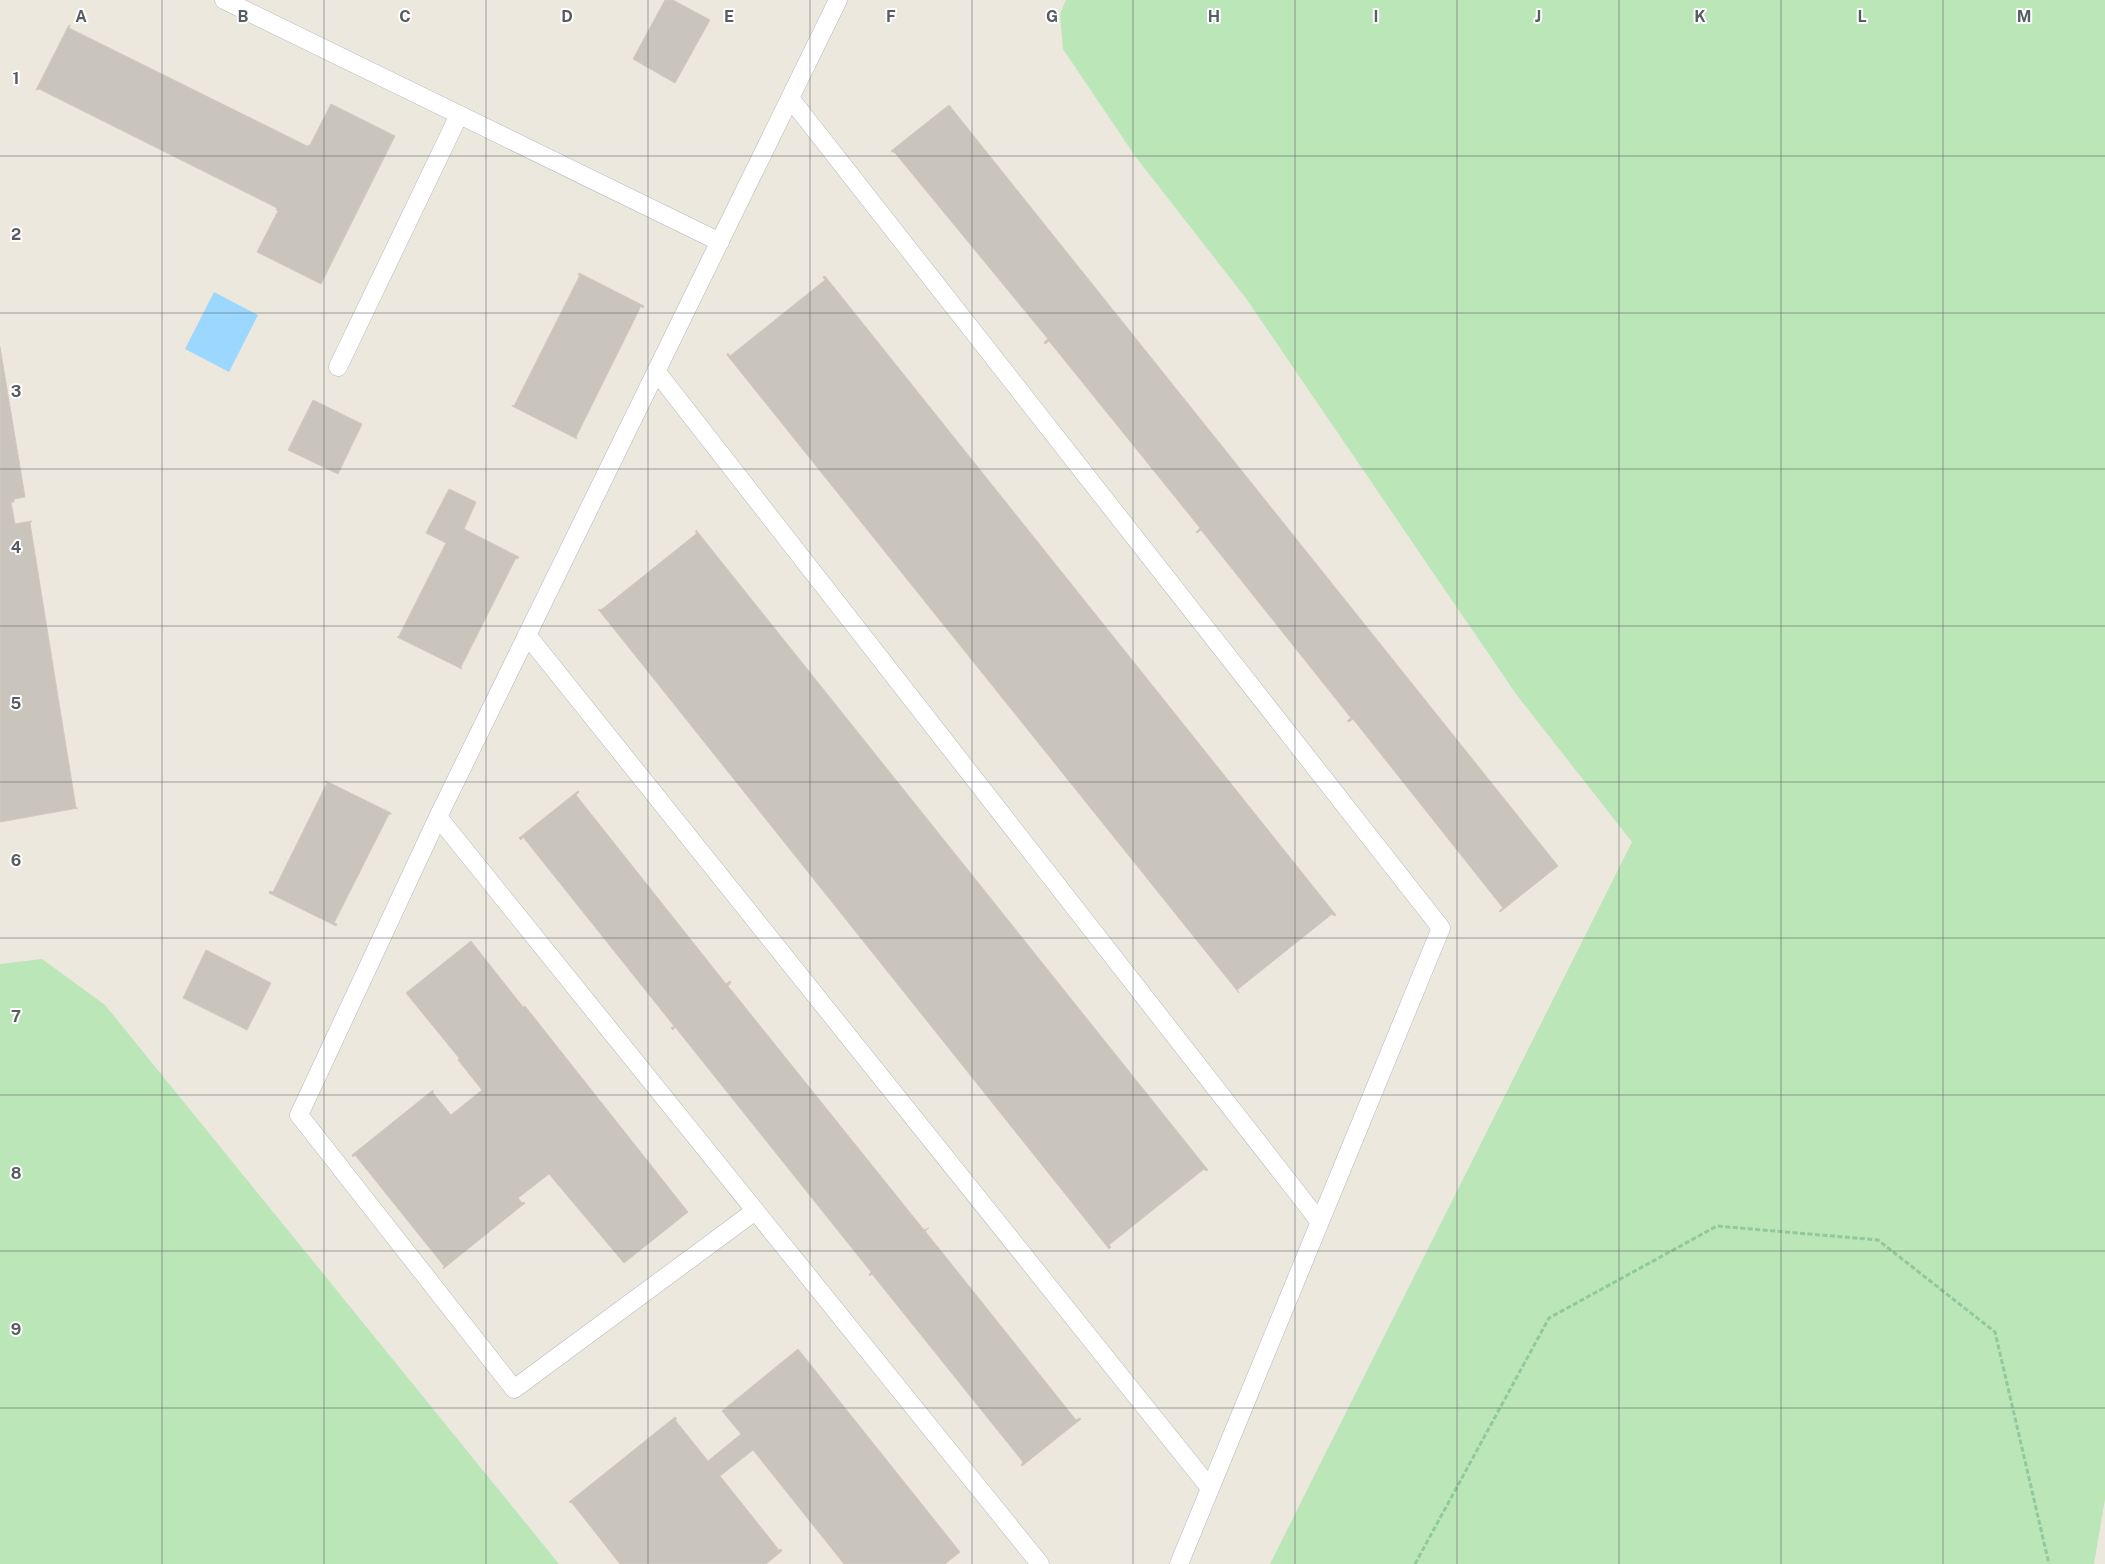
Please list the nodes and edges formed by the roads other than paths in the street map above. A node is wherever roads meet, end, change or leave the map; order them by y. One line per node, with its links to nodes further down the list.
1 (224, 0): 4 (lane)
2 (838, 0): 3 (lane)
3 (790, 98): 5 (lane); 11 (lane)
4 (459, 115): 5 (lane); 6 (lane)
5 (720, 242): 7 (lane)
6 (338, 366)
7 (656, 371): 8 (lane); 11 (lane)
8 (527, 635): 9 (lane); 12 (lane)
9 (438, 817): 10 (lane); 10 (lane)
10 (755, 1211): 13 (lane)
11 (1320, 1222): 12 (lane)
12 (1210, 1488): 14 (lane)
13 (1040, 1564)
14 (1179, 1564)

